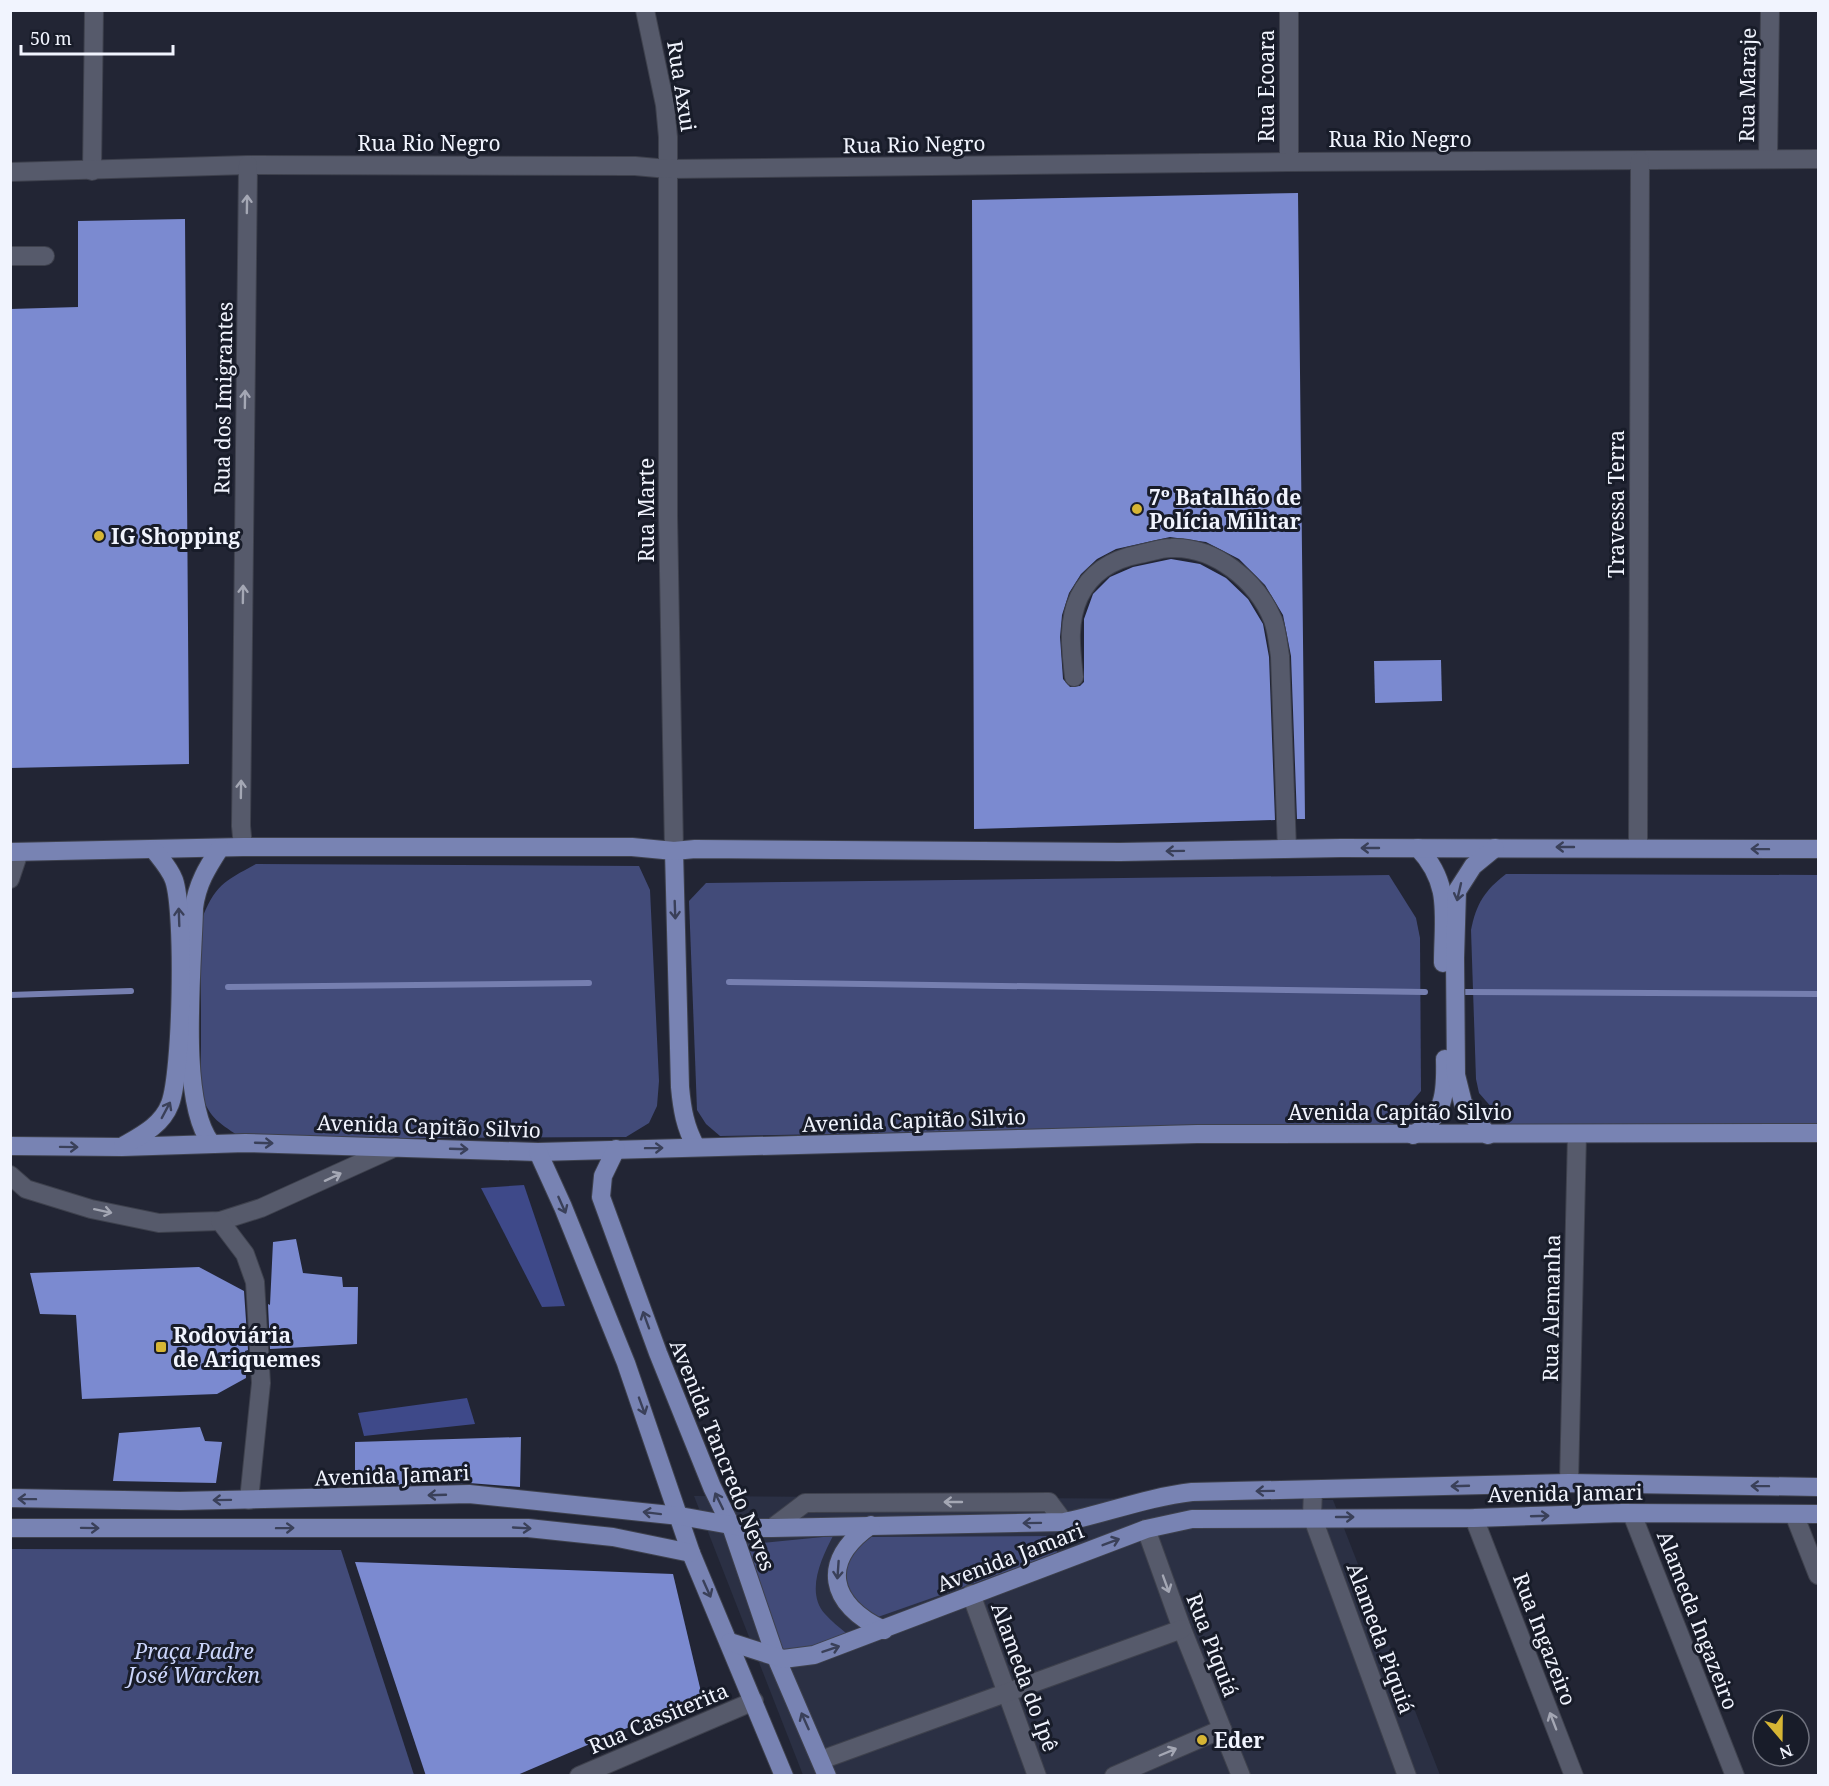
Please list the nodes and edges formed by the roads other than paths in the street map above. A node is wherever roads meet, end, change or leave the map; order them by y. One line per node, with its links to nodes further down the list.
1 (94, 10): 11 (street)
2 (645, 10): 10 (street, Rua Axui)
3 (1289, 10): 8 (street, Rua Ecoara)
4 (1770, 10): 5 (street, Rua Maraje)
5 (1768, 159): 6 (street, Rua Rio Negro); 7 (street, Rua Rio Negro)
6 (1818, 159)
7 (1640, 161): 8 (street, Rua Rio Negro); 17 (street, Travessa Terra)
8 (1289, 162): 10 (street, Rua Rio Negro)
9 (248, 165): 10 (street, Rua Rio Negro); 11 (street, Rua Rio Negro); 16 (street, Rua dos Imigrantes, one-way to 9)
10 (668, 169): 24 (street, Rua Marte)
11 (92, 171): 12 (street, Rua Rio Negro)
12 (10, 172)
13 (10, 256): 14 (street)
14 (45, 256)
15 (1074, 677): 21 (street)
16 (243, 847): 18 (main road); 24 (main road)
17 (1638, 847): 20 (main road, one-way to 20); 22 (main road, one-way to 17)
18 (220, 848): 23 (main road); 31 (main road)
19 (1418, 848): 20 (main road); 21 (main road, one-way to 21); 29 (main road)
20 (1495, 848): 30 (main road, one-way to 30)
21 (1287, 849): 24 (main road, one-way to 24)
22 (1818, 849)
23 (154, 850): 25 (main road); 33 (main road, one-way to 23)
24 (674, 851): 34 (main road, one-way to 34)
25 (15, 852): 26 (street)
26 (10, 879)
27 (1818, 1133): 28 (main road, Avenida Capitão Silvio)
28 (1577, 1134): 30 (main road, Avenida Capitão Silvio); 42 (street, Rua Alemanha)
29 (1413, 1135): 30 (main road, Avenida Capitão Silvio); 34 (main road, Avenida Capitão Silvio)
30 (1488, 1136)
31 (211, 1143): 33 (main road, Avenida Capitão Silvio); 35 (main road, Avenida Capitão Silvio, one-way to 35)
32 (10, 1146): 33 (main road, Avenida Capitão Silvio, one-way to 33)
33 (122, 1147)
34 (696, 1147): 36 (main road, Avenida Capitão Silvio, one-way to 34)
35 (396, 1148): 37 (main road, Avenida Capitão Silvio, one-way to 37); 39 (street, one-way to 35)
36 (616, 1149): 37 (main road, Avenida Capitão Silvio); 40 (main road, Avenida Tancredo Neves, one-way to 36)
37 (538, 1152): 41 (main road, one-way to 41)
38 (10, 1175): 39 (street, one-way to 39)
39 (220, 1221): 48 (street)
40 (658, 1353): 41 (main road); 57 (main road, Avenida Tancredo Neves, one-way to 40)
41 (626, 1364): 52 (main road, one-way to 52)
42 (1569, 1483): 43 (main road, Avenida Jamari); 45 (main road, Avenida Jamari, one-way to 45)
43 (1623, 1484): 44 (main road, Avenida Jamari, one-way to 43); 49 (main road)
44 (1818, 1486)
45 (1313, 1490): 53 (street); 55 (main road, Avenida Jamari, one-way to 55)
46 (476, 1495): 48 (main road, Avenida Jamari, one-way to 48); 52 (main road, Avenida Jamari, one-way to 46); 56 (main road)
47 (10, 1498): 48 (main road, Avenida Jamari, one-way to 47)
48 (249, 1500)
49 (1627, 1514): 50 (main road, Avenida Jamari); 54 (main road, Avenida Jamari, one-way to 49); 80 (street, Alameda Ingazeiro)
50 (1794, 1514): 51 (main road, Avenida Jamari); 63 (street)
51 (1818, 1514)
52 (680, 1516): 57 (main road, Avenida Jamari); 62 (main road)
53 (1312, 1516): 54 (main road, Avenida Jamari, one-way to 54); 61 (main road, Avenida Jamari); 78 (street, Alameda Piquiá)
54 (1474, 1518): 79 (street, Rua Ingazeiro, one-way to 54)
55 (1064, 1522): 58 (main road, Avenida Jamari, one-way to 58); 60 (street, Avenida Jamari, one-way to 60)
56 (476, 1526): 59 (main road, one-way to 56); 62 (main road, one-way to 62)
57 (731, 1526): 60 (main road, Avenida Jamari); 68 (main road, Avenida Tancredo Neves)
58 (871, 1526): 60 (main road, Avenida Jamari); 66 (main road, one-way to 66)
59 (10, 1528)
60 (772, 1528)
61 (1146, 1529): 64 (main road, Avenida Jamari, one-way to 61); 65 (street, Rua Piquiá, one-way to 65)
62 (691, 1552): 67 (main road, one-way to 67)
63 (1818, 1575)
64 (970, 1594): 66 (main road, Avenida Jamari); 69 (street, Alameda do Ipê)
65 (1182, 1629): 69 (street); 71 (street, Rua Piquiá)
66 (885, 1630): 68 (main road, Avenida Jamari, one-way to 66)
67 (730, 1642): 68 (main road, Avenida Jamari); 70 (main road)
68 (775, 1655): 72 (main road, Avenida Tancredo Neves, one-way to 68)
69 (1006, 1692): 72 (street); 75 (street, Alameda do Ipê)
70 (754, 1701): 73 (street, Rua Cassiterita); 74 (main road)
71 (1222, 1729): 76 (street, one-way to 71); 77 (street, Rua Piquiá)
72 (824, 1768)
73 (579, 1776)
74 (784, 1776)
75 (1037, 1776)
76 (1114, 1776)
77 (1241, 1776)
78 (1407, 1776)
79 (1574, 1776)
80 (1735, 1776)

